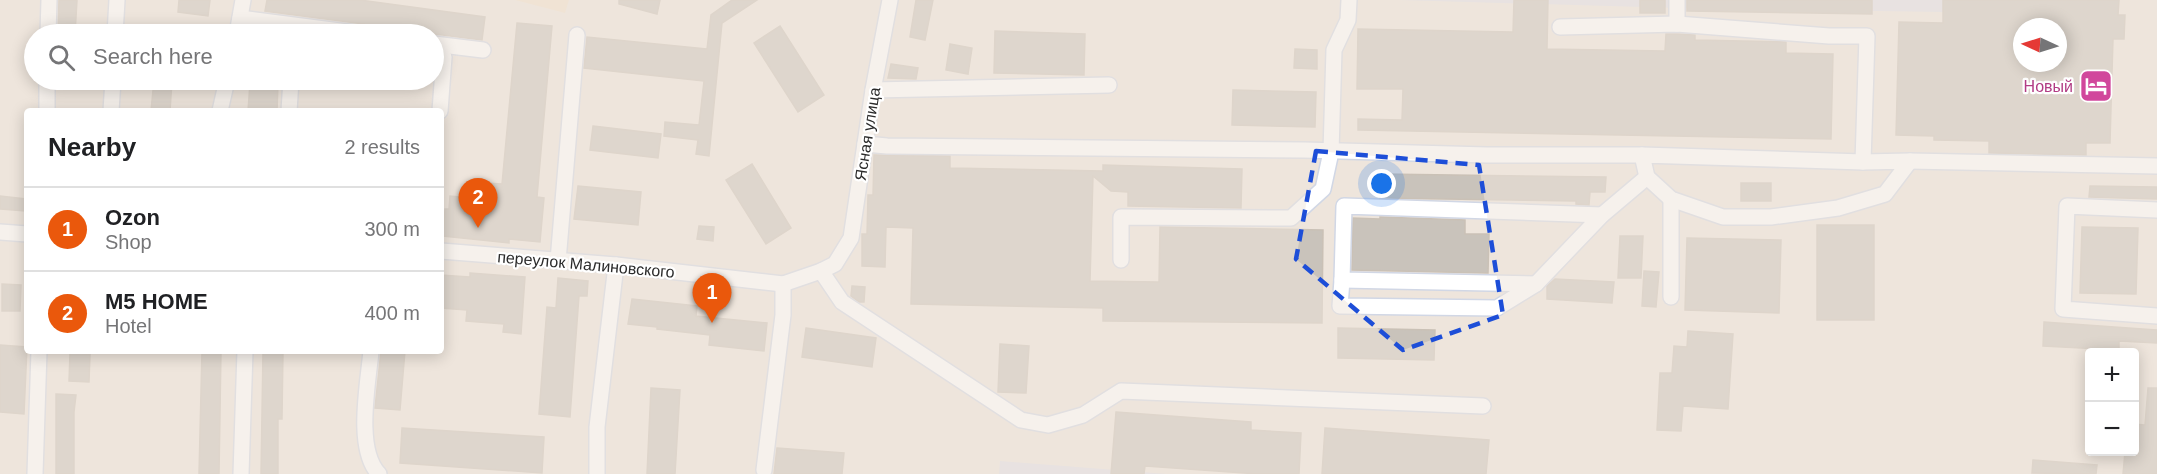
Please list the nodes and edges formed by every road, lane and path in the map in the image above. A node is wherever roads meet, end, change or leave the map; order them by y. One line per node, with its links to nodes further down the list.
1 (49, 0): 8 (street)
2 (117, 0): 9 (street)
3 (243, 0): 7 (street)
4 (890, 0): 23 (street, Ясная улица)
5 (1349, 0): 30 (street)
6 (1677, 0): 12 (street)
7 (240, 18): 10 (street); 11 (street)
8 (48, 24)
9 (116, 24)
10 (239, 24)
11 (266, 24)
12 (1677, 24): 13 (street); 33 (street)
13 (1560, 27)
14 (577, 34): 43 (street)
15 (444, 45): 16 (street)
16 (483, 50)
17 (1109, 85): 23 (street)
18 (47, 90): 24 (street)
19 (112, 90): 25 (street)
20 (225, 90): 26 (street)
21 (290, 90): 27 (street)
22 (442, 90): 28 (street)
23 (873, 90): 29 (street, Ясная улица)
24 (47, 108)
25 (111, 108)
26 (221, 108)
27 (289, 108)
28 (440, 108)
29 (865, 144): 30 (street); 45 (street, Ясная улица)
30 (1331, 152): 31 (street); 42 (street)
31 (1642, 155): 33 (street); 35 (street)
32 (1910, 161): 33 (street); 34 (street); 36 (street)
33 (1863, 162)
34 (2157, 166)
35 (1647, 177): 36 (street); 38 (street)
36 (1671, 199): 49 (street)
37 (2157, 210): 50 (street)
38 (1602, 215): 46 (street); 48 (street)
39 (0, 232): 40 (street)
40 (24, 234)
41 (444, 251): 43 (street, переулок Малиновского)
42 (1121, 260)
43 (558, 261): 44 (street, переулок Малиновского)
44 (616, 266): 47 (street, переулок Малиновского); 59 (street)
45 (828, 268): 47 (street, переулок Малиновского); 54 (street)
46 (1342, 280): 48 (street); 48 (street)
47 (783, 284): 55 (street)
48 (1536, 284)
49 (1671, 297)
50 (2157, 316)
51 (39, 354): 56 (street)
52 (245, 354): 57 (street)
53 (371, 354): 58 (street)
54 (1483, 406)
55 (764, 470)
56 (35, 474)
57 (241, 474)
58 (379, 474)
59 (597, 474)

